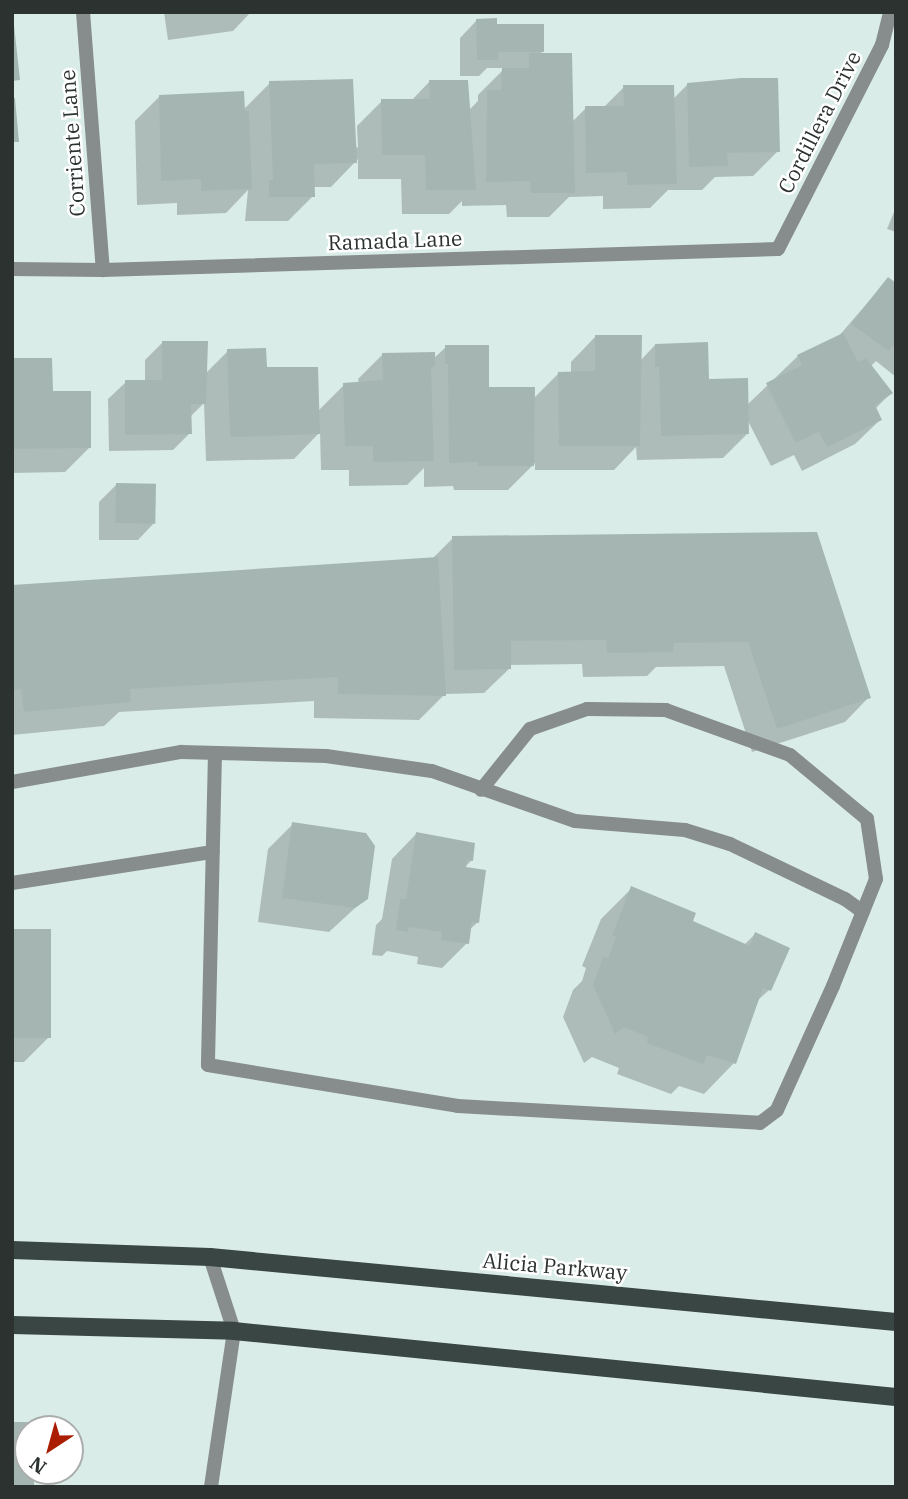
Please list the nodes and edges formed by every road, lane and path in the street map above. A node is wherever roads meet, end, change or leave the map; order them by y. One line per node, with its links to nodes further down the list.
1 (83, 12): 5 (street, Corriente Lane)
2 (890, 12): 3 (street, Cordillera Drive)
3 (778, 249): 5 (street, Ramada Lane)
4 (12, 269): 5 (street, Ramada Lane)
5 (103, 270)
6 (215, 753): 7 (street); 8 (street); 9 (street)
7 (12, 782)
8 (481, 790): 11 (street); 11 (street)
9 (213, 852): 10 (street); 11 (street)
10 (12, 883)
11 (863, 912)
12 (12, 1250): 13 (main road, Alicia Parkway)
13 (210, 1257): 14 (main road, Alicia Parkway); 16 (street)
14 (896, 1322)
15 (12, 1325): 16 (main road)
16 (234, 1331): 17 (main road); 18 (street)
17 (896, 1397)
18 (211, 1487)

